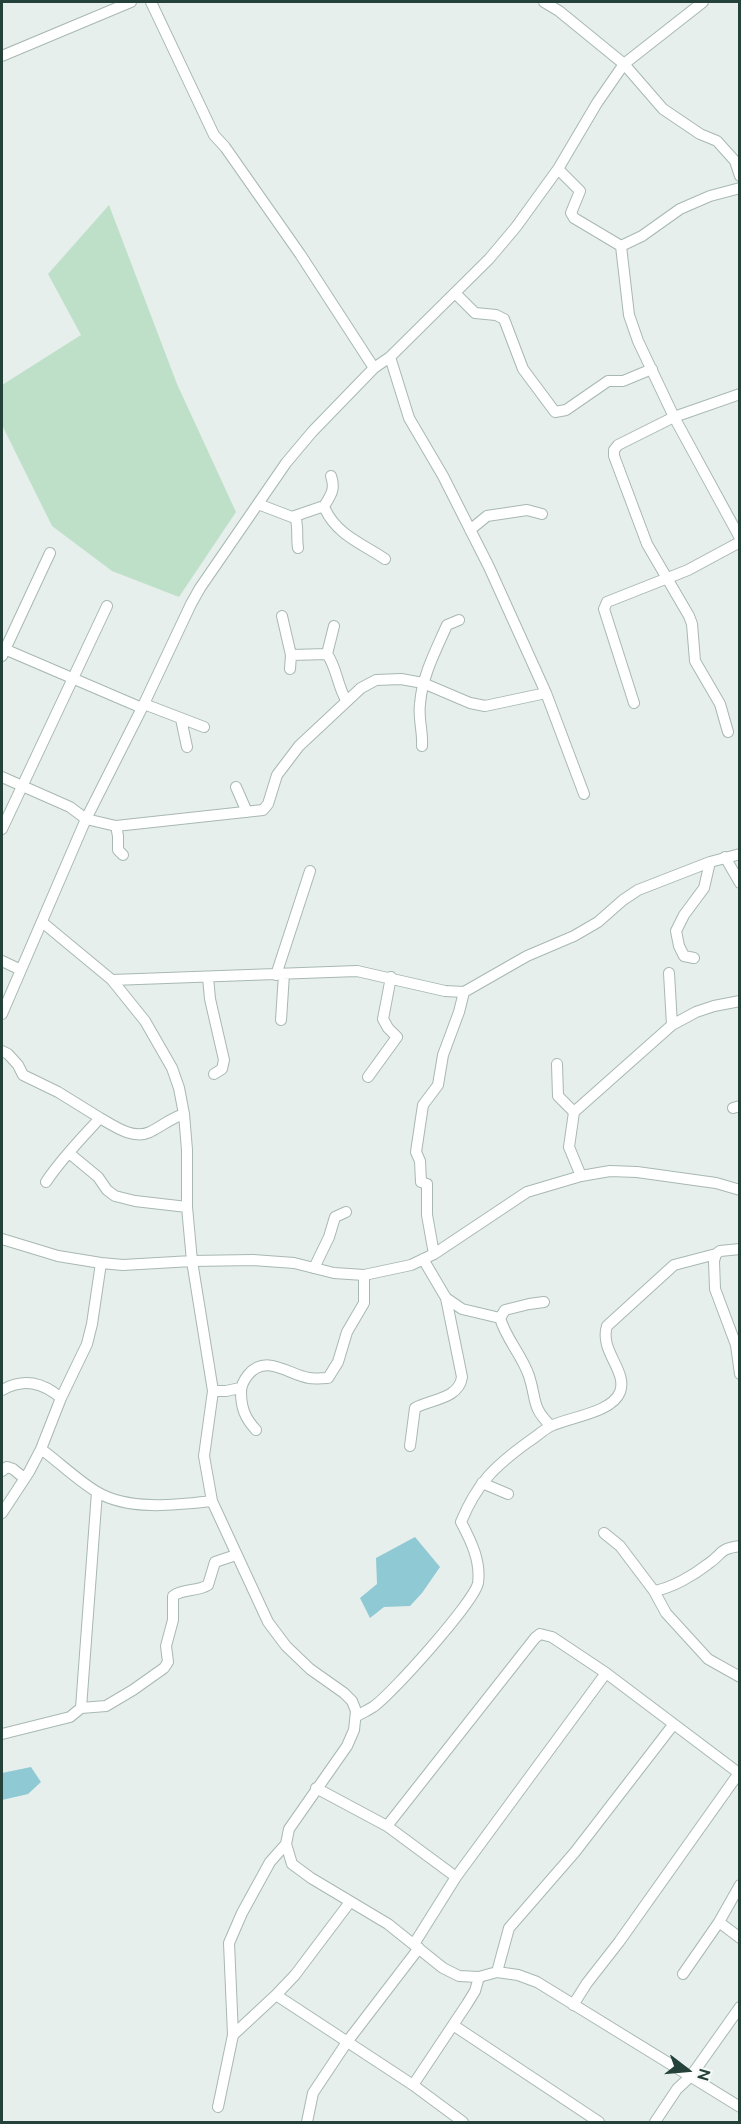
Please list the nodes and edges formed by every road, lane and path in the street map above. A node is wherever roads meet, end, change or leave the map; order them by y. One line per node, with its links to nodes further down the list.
1 (131, 2): 5 (street)
2 (151, 2): 13 (street)
3 (544, 2): 6 (street)
4 (703, 2): 6 (street)
5 (2, 56)
6 (624, 64): 7 (street); 8 (street)
7 (558, 169): 10 (street); 11 (street)
8 (740, 176)
9 (740, 188): 10 (street)
10 (621, 246): 14 (street)
11 (455, 293): 12 (street); 14 (street)
12 (390, 357): 13 (street); 22 (street)
13 (374, 369): 18 (street)
14 (652, 369): 16 (street)
15 (740, 394): 16 (street)
16 (674, 417): 23 (street); 27 (street)
17 (332, 476): 19 (street)
18 (258, 504): 21 (street); 41 (street)
19 (323, 508): 21 (street); 26 (street)
20 (542, 514): 22 (street)
21 (295, 516): 24 (street)
22 (470, 530): 38 (street)
23 (740, 540): 27 (street)
24 (298, 548)
25 (50, 553): 32 (street)
26 (385, 559)
27 (668, 578): 40 (street); 44 (street)
28 (107, 606): 36 (street)
29 (282, 616): 34 (street)
30 (459, 620): 37 (street)
31 (334, 626): 33 (street)
32 (3, 651): 36 (street)
33 (327, 654): 34 (street); 39 (street)
34 (291, 655): 35 (street)
35 (290, 669)
36 (72, 679): 41 (street); 48 (street)
37 (423, 683): 38 (street); 39 (street); 45 (street)
38 (546, 693): 50 (street)
39 (346, 700): 51 (street)
40 (634, 703)
41 (143, 706): 42 (street); 52 (street)
42 (182, 719): 43 (street); 46 (street)
43 (204, 727)
44 (728, 732)
45 (422, 746)
46 (187, 747)
47 (2, 777): 48 (street)
48 (21, 786): 52 (street); 54 (street)
49 (236, 787): 51 (street)
50 (584, 794)
51 (247, 812): 53 (street)
52 (86, 819): 53 (street); 61 (street)
53 (116, 826): 56 (street)
54 (2, 829)
55 (740, 854): 57 (street)
56 (123, 855)
57 (725, 857): 58 (street); 60 (street)
58 (710, 862): 62 (street); 70 (street)
59 (310, 871): 66 (street)
60 (740, 884)
61 (42, 922): 64 (street); 69 (street)
62 (694, 958)
63 (2, 961): 64 (street)
64 (21, 970): 72 (street)
65 (669, 973): 74 (street)
66 (280, 974): 67 (street); 68 (street); 73 (street)
67 (208, 977): 69 (street); 77 (street)
68 (391, 977): 70 (street); 78 (street)
69 (112, 980): 80 (street)
70 (464, 992): 90 (street)
71 (740, 1001): 74 (street)
72 (2, 1014)
73 (281, 1020)
74 (672, 1024): 79 (street)
75 (2, 1051): 81 (street)
76 (557, 1064): 79 (street)
77 (214, 1074)
78 (368, 1077)
79 (573, 1112): 83 (street)
80 (184, 1114): 81 (street); 86 (street)
81 (100, 1118): 82 (street)
82 (69, 1153): 84 (street); 86 (street)
83 (582, 1176): 85 (street); 90 (street)
84 (46, 1182)
85 (740, 1190)
86 (187, 1207): 93 (street)
87 (346, 1212): 95 (street)
88 (2, 1239): 94 (street)
89 (740, 1249): 91 (street)
90 (434, 1254): 92 (street)
91 (716, 1254): 100 (street); 105 (street)
92 (423, 1259): 96 (street); 97 (street)
93 (192, 1261): 94 (street); 95 (street); 103 (street)
94 (101, 1263): 104 (street)
95 (314, 1268): 96 (street)
96 (364, 1275): 101 (street)
97 (446, 1298): 99 (street); 107 (street)
98 (544, 1302): 99 (street)
99 (500, 1318): 105 (street)
100 (740, 1374)
101 (240, 1388): 103 (street); 106 (street)
102 (2, 1390): 104 (street)
103 (213, 1391): 114 (street)
104 (61, 1398): 108 (street)
105 (551, 1426): 111 (street)
106 (256, 1430)
107 (410, 1446)
108 (41, 1449): 110 (street); 112 (street)
109 (2, 1471): 110 (street)
110 (24, 1478): 115 (street)
111 (482, 1483): 113 (street); 123 (street)
112 (97, 1492): 114 (street); 122 (street)
113 (508, 1494)
114 (212, 1501): 118 (street)
115 (2, 1513)
116 (604, 1533): 119 (street)
117 (740, 1546): 119 (street)
118 (236, 1555): 122 (street); 123 (street)
119 (654, 1591): 121 (street)
120 (606, 1673): 124 (street); 128 (street); 130 (street)
121 (740, 1677)
122 (81, 1708): 125 (street)
123 (357, 1716): 127 (street)
124 (673, 1725): 126 (street); 136 (street)
125 (2, 1734)
126 (739, 1774): 140 (street)
127 (316, 1788): 128 (street); 129 (street)
128 (387, 1826): 130 (street)
129 (286, 1844): 132 (street); 143 (street)
130 (456, 1877): 135 (street)
131 (740, 1885): 133 (street)
132 (350, 1902): 135 (street); 139 (street)
133 (719, 1922): 134 (street); 137 (street)
134 (740, 1938)
135 (416, 1946): 138 (street); 144 (street)
136 (496, 1972): 138 (street); 140 (street)
137 (683, 1974)
138 (479, 1977): 142 (street)
139 (276, 1995): 143 (street); 144 (street)
140 (573, 2005): 145 (street)
141 (740, 2007): 145 (street)
142 (453, 2025): 146 (street); 151 (street)
143 (233, 2035): 148 (street)
144 (346, 2042): 146 (street); 149 (street)
145 (691, 2076): 147 (street); 152 (street)
146 (412, 2085): 150 (street)
147 (740, 2107)
148 (218, 2108)
149 (307, 2122)
150 (463, 2122)
151 (598, 2122)
152 (655, 2122)

